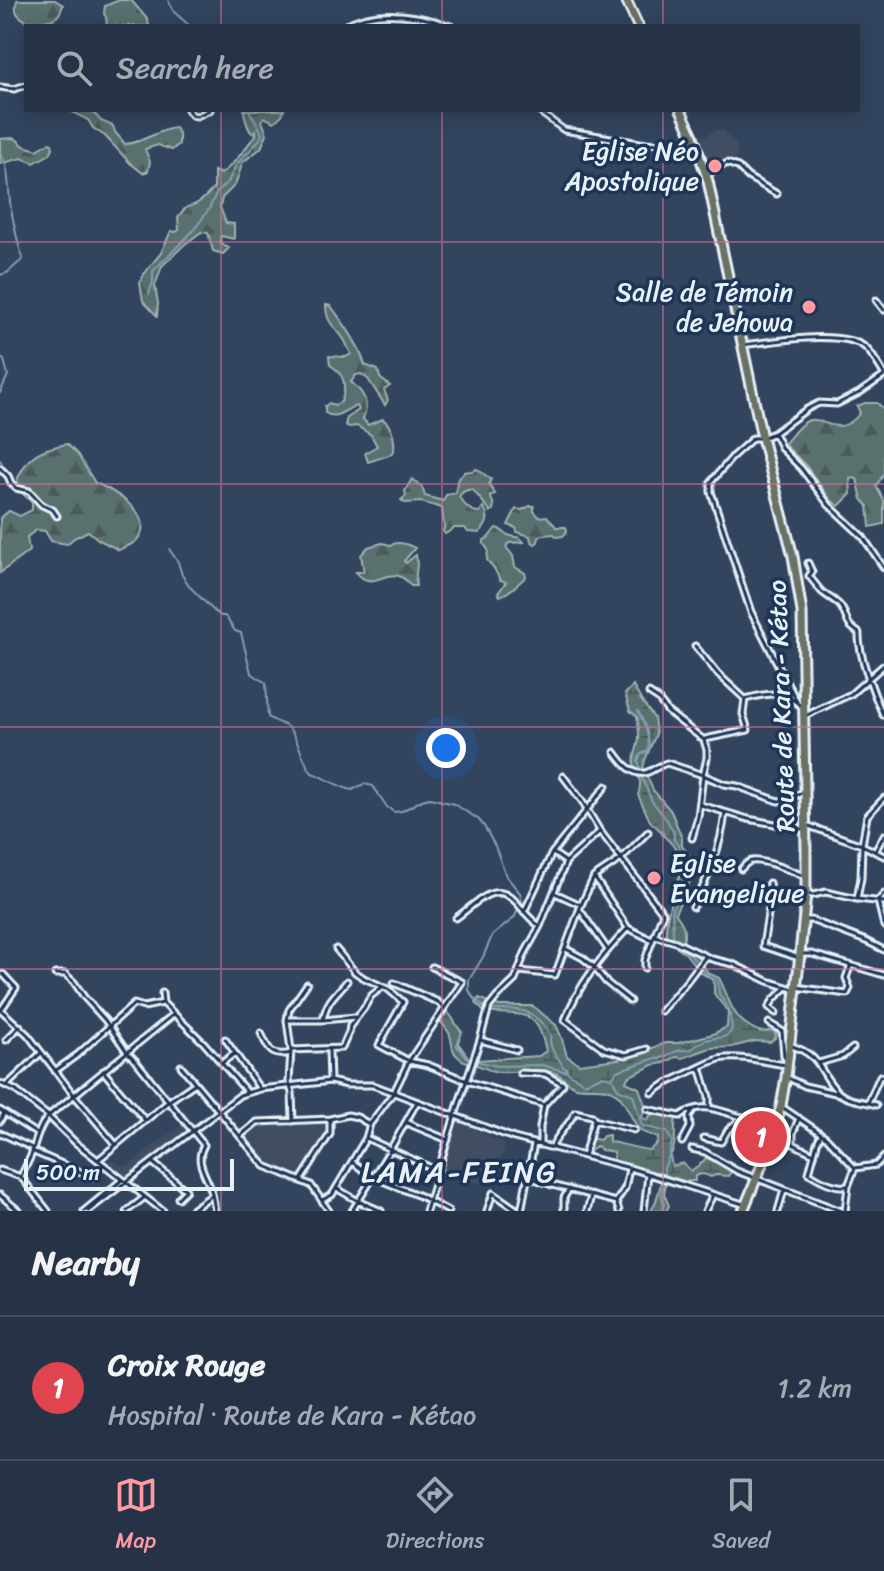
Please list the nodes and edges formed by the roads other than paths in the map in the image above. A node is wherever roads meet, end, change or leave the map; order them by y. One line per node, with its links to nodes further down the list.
1 (626, 0): 4 (main road)
2 (349, 24): 3 (street)
3 (443, 24)
4 (637, 24)
5 (24, 86): 6 (street)
6 (0, 87)
7 (540, 112): 9 (street)
8 (682, 112): 9 (main road, Route de Kara - Kétao)
9 (696, 145): 10 (main road, Route de Kara - Kétao)
10 (706, 176): 11 (street); 14 (main road, Route de Kara - Kétao)
11 (777, 194)
12 (876, 300): 13 (street)
13 (884, 310)
14 (742, 345): 15 (street); 17 (main road, Route de Kara - Kétao)
15 (884, 375): 16 (street)
16 (774, 433): 17 (street); 21 (street)
17 (762, 438): 27 (street); 28 (main road, Route de Kara - Kétao)
18 (1, 470): 19 (street)
19 (57, 516)
20 (808, 563): 24 (street)
21 (884, 568)
22 (695, 646): 26 (street)
23 (884, 665): 24 (street)
24 (870, 678): 28 (street); 29 (street)
25 (649, 693): 30 (street)
26 (745, 699): 27 (street); 30 (street)
27 (797, 702): 28 (street)
28 (805, 713): 35 (main road, Route de Kara - Kétao)
29 (883, 715)
30 (704, 740): 32 (street)
31 (615, 752): 32 (street)
32 (703, 775): 35 (street); 37 (street)
33 (563, 776): 38 (street)
34 (606, 786): 38 (street)
35 (806, 791): 40 (main road, Route de Kara - Kétao)
36 (884, 798): 45 (street)
37 (700, 805): 39 (street); 44 (street)
38 (587, 810): 41 (street); 47 (street)
39 (725, 813): 40 (street); 61 (street)
40 (806, 827): 45 (street); 53 (main road, Route de Kara - Kétao)
41 (600, 831): 49 (street); 50 (street)
42 (648, 832): 49 (street)
43 (884, 835): 46 (street)
44 (692, 838)
45 (862, 845): 46 (street); 58 (street)
46 (875, 852): 48 (street)
47 (552, 853): 50 (street); 63 (street)
48 (884, 856)
49 (621, 859): 52 (street); 69 (street)
50 (566, 862): 55 (street)
51 (741, 869): 53 (street)
52 (594, 877): 62 (street); 68 (street)
53 (806, 877): 56 (main road, Route de Kara - Kétao)
54 (769, 883): 75 (street)
55 (554, 893): 62 (street); 66 (street)
56 (806, 894): 58 (street); 65 (main road, Route de Kara - Kétao)
57 (884, 894): 59 (street)
58 (857, 899): 59 (street)
59 (878, 901): 60 (street); 67 (street)
60 (884, 902)
61 (693, 907)
62 (580, 908): 71 (street); 72 (street)
63 (524, 912): 64 (street); 66 (street)
64 (456, 918)
65 (803, 920): 73 (street); 75 (main road, Route de Kara - Kétao)
66 (540, 926): 80 (street)
67 (884, 926)
68 (628, 928): 69 (street); 72 (street)
69 (654, 938): 74 (street); 79 (street)
70 (336, 949): 87 (street)
71 (566, 949): 78 (street); 80 (street)
72 (608, 950): 78 (street)
73 (884, 950)
74 (706, 956): 88 (street); 95 (street)
75 (800, 956): 76 (street); 89 (main road, Route de Kara - Kétao)
76 (850, 965): 83 (street); 89 (street)
77 (432, 967): 93 (street)
78 (594, 967): 91 (street); 110 (street)
79 (645, 968)
80 (519, 971): 107 (street)
81 (3, 974): 94 (street)
82 (55, 974): 103 (street)
83 (884, 975)
84 (347, 981): 100 (street)
85 (394, 983): 93 (street)
86 (307, 984): 99 (street)
87 (382, 987): 98 (street); 117 (street)
88 (786, 988): 89 (street); 96 (street)
89 (796, 988): 108 (main road, Route de Kara - Kétao)
90 (162, 993): 92 (street)
91 (630, 1001)
92 (163, 1003): 97 (street); 103 (street)
93 (444, 1008): 117 (street)
94 (0, 1010): 102 (street)
95 (661, 1011)
96 (776, 1013)
97 (174, 1014): 113 (street); 119 (street)
98 (357, 1017): 100 (street); 111 (street)
99 (287, 1020): 100 (street); 114 (street)
100 (323, 1020)
101 (769, 1023): 118 (street)
102 (20, 1026): 106 (street); 115 (street)
103 (109, 1027): 113 (street); 123 (street)
104 (261, 1033): 114 (street)
105 (225, 1039): 116 (street)
106 (6, 1040)
107 (480, 1040): 112 (street); 129 (street)
108 (789, 1045): 118 (main road, Route de Kara - Kétao); 120 (street)
109 (853, 1048): 120 (street)
110 (647, 1049)
111 (329, 1050): 114 (street); 128 (street)
112 (517, 1050)
113 (127, 1052): 124 (street); 140 (street)
114 (291, 1052): 133 (street)
115 (41, 1053): 123 (street); 132 (street)
116 (235, 1053): 119 (street); 134 (street)
117 (409, 1061): 129 (street); 135 (street)
118 (786, 1062): 122 (street); 126 (main road, Route de Kara - Kétao)
119 (222, 1063): 136 (street)
120 (819, 1063): 138 (street)
121 (181, 1066): 131 (street)
122 (700, 1067): 137 (street); 146 (street)
123 (55, 1071): 139 (street)
124 (103, 1071): 139 (street); 158 (street)
125 (520, 1073): 143 (street)
126 (786, 1077): 138 (street); 145 (main road, Route de Kara - Kétao)
127 (884, 1077): 142 (street)
128 (330, 1081): 133 (street); 135 (street)
129 (467, 1081): 143 (street); 152 (street)
130 (0, 1083): 132 (street)
131 (194, 1084): 140 (street); 149 (street)
132 (6, 1086): 151 (street)
133 (290, 1086): 134 (street); 159 (street)
134 (260, 1089): 136 (street)
135 (394, 1092): 141 (street); 161 (street)
136 (248, 1093): 149 (street)
137 (652, 1093)
138 (840, 1094): 142 (street)
139 (74, 1095): 151 (street); 174 (street)
140 (169, 1101): 158 (street); 163 (street)
141 (417, 1102): 152 (street); 160 (street)
142 (868, 1103): 144 (street)
143 (544, 1105): 175 (street)
144 (876, 1105)
145 (781, 1106): 154 (street); 162 (main road, Route de Kara - Kétao)
146 (709, 1107): 148 (street); 153 (street)
147 (647, 1109): 148 (street)
148 (693, 1110): 172 (street)
149 (218, 1111): 163 (street); 168 (street)
150 (2, 1112): 157 (street); 166 (street)
151 (47, 1115): 166 (street); 183 (street)
152 (455, 1115): 171 (street); 173 (street)
153 (743, 1117): 162 (street); 170 (street)
154 (799, 1118): 167 (street); 180 (street)
155 (330, 1119): 159 (street); 161 (street); 196 (street)
156 (594, 1120): 164 (street); 176 (street); 181 (street)
157 (0, 1121)
158 (146, 1121): 174 (street)
159 (293, 1121): 168 (street)
160 (406, 1123): 171 (street); 179 (street)
161 (370, 1124): 169 (street)
162 (776, 1125): 195 (main road, Route de Kara - Kétao)
163 (193, 1130): 185 (street); 203 (street)
164 (634, 1130)
165 (0, 1133): 178 (street)
166 (37, 1134): 178 (street)
167 (822, 1134): 180 (street); 188 (street)
168 (240, 1136): 196 (street)
169 (366, 1138): 179 (street); 184 (street)
170 (704, 1138)
171 (448, 1140): 190 (street)
172 (682, 1142)
173 (534, 1144): 175 (street); 194 (street)
174 (116, 1145): 183 (street)
175 (540, 1145): 176 (street)
176 (552, 1148): 181 (street)
177 (692, 1149): 195 (street)
178 (32, 1150): 186 (street); 192 (street)
179 (390, 1150): 190 (street); 193 (street)
180 (814, 1154): 198 (street)
181 (584, 1156): 187 (street)
182 (884, 1157): 188 (street)
183 (98, 1160): 186 (street)
184 (351, 1161): 193 (street); 199 (street)
185 (152, 1162): 197 (street); 207 (street)
186 (103, 1164): 197 (street)
187 (630, 1168): 191 (street); 211 (street)
188 (855, 1168): 198 (street)
189 (0, 1170): 192 (street)
190 (438, 1171): 210 (street)
191 (648, 1174): 204 (street); 230 (street)
192 (21, 1177): 213 (street)
193 (373, 1177): 209 (street); 210 (street)
194 (529, 1177): 200 (street); 226 (street)
195 (757, 1178): 201 (street); 212 (main road, Route de Kara - Kétao)
196 (301, 1180): 208 (street)
197 (124, 1181): 206 (street); 215 (street)
198 (848, 1186): 233 (street)
199 (336, 1188): 208 (street); 209 (street)
200 (569, 1189): 205 (street); 227 (street)
201 (784, 1190): 232 (street); 233 (street)
202 (0, 1195): 214 (street)
203 (212, 1195): 218 (street); 219 (street)
204 (713, 1195): 212 (street); 231 (street)
205 (591, 1196): 211 (street); 228 (street)
206 (145, 1197): 216 (street); 217 (street)
207 (178, 1198)
208 (322, 1200): 220 (street)
209 (358, 1201): 221 (street); 222 (street)
210 (429, 1201): 223 (street); 224 (street)
211 (616, 1202): 229 (street)
212 (744, 1208)
213 (46, 1210)
214 (19, 1211)
215 (86, 1211)
216 (127, 1211)
217 (163, 1211)
218 (190, 1211)
219 (215, 1211)
220 (329, 1211)
221 (352, 1211)
222 (381, 1211)
223 (426, 1211)
224 (448, 1211)
225 (487, 1211): 226 (street)
226 (520, 1211)
227 (564, 1211)
228 (587, 1211)
229 (619, 1211)
230 (644, 1211)
231 (705, 1211)
232 (778, 1211)
233 (843, 1211)

